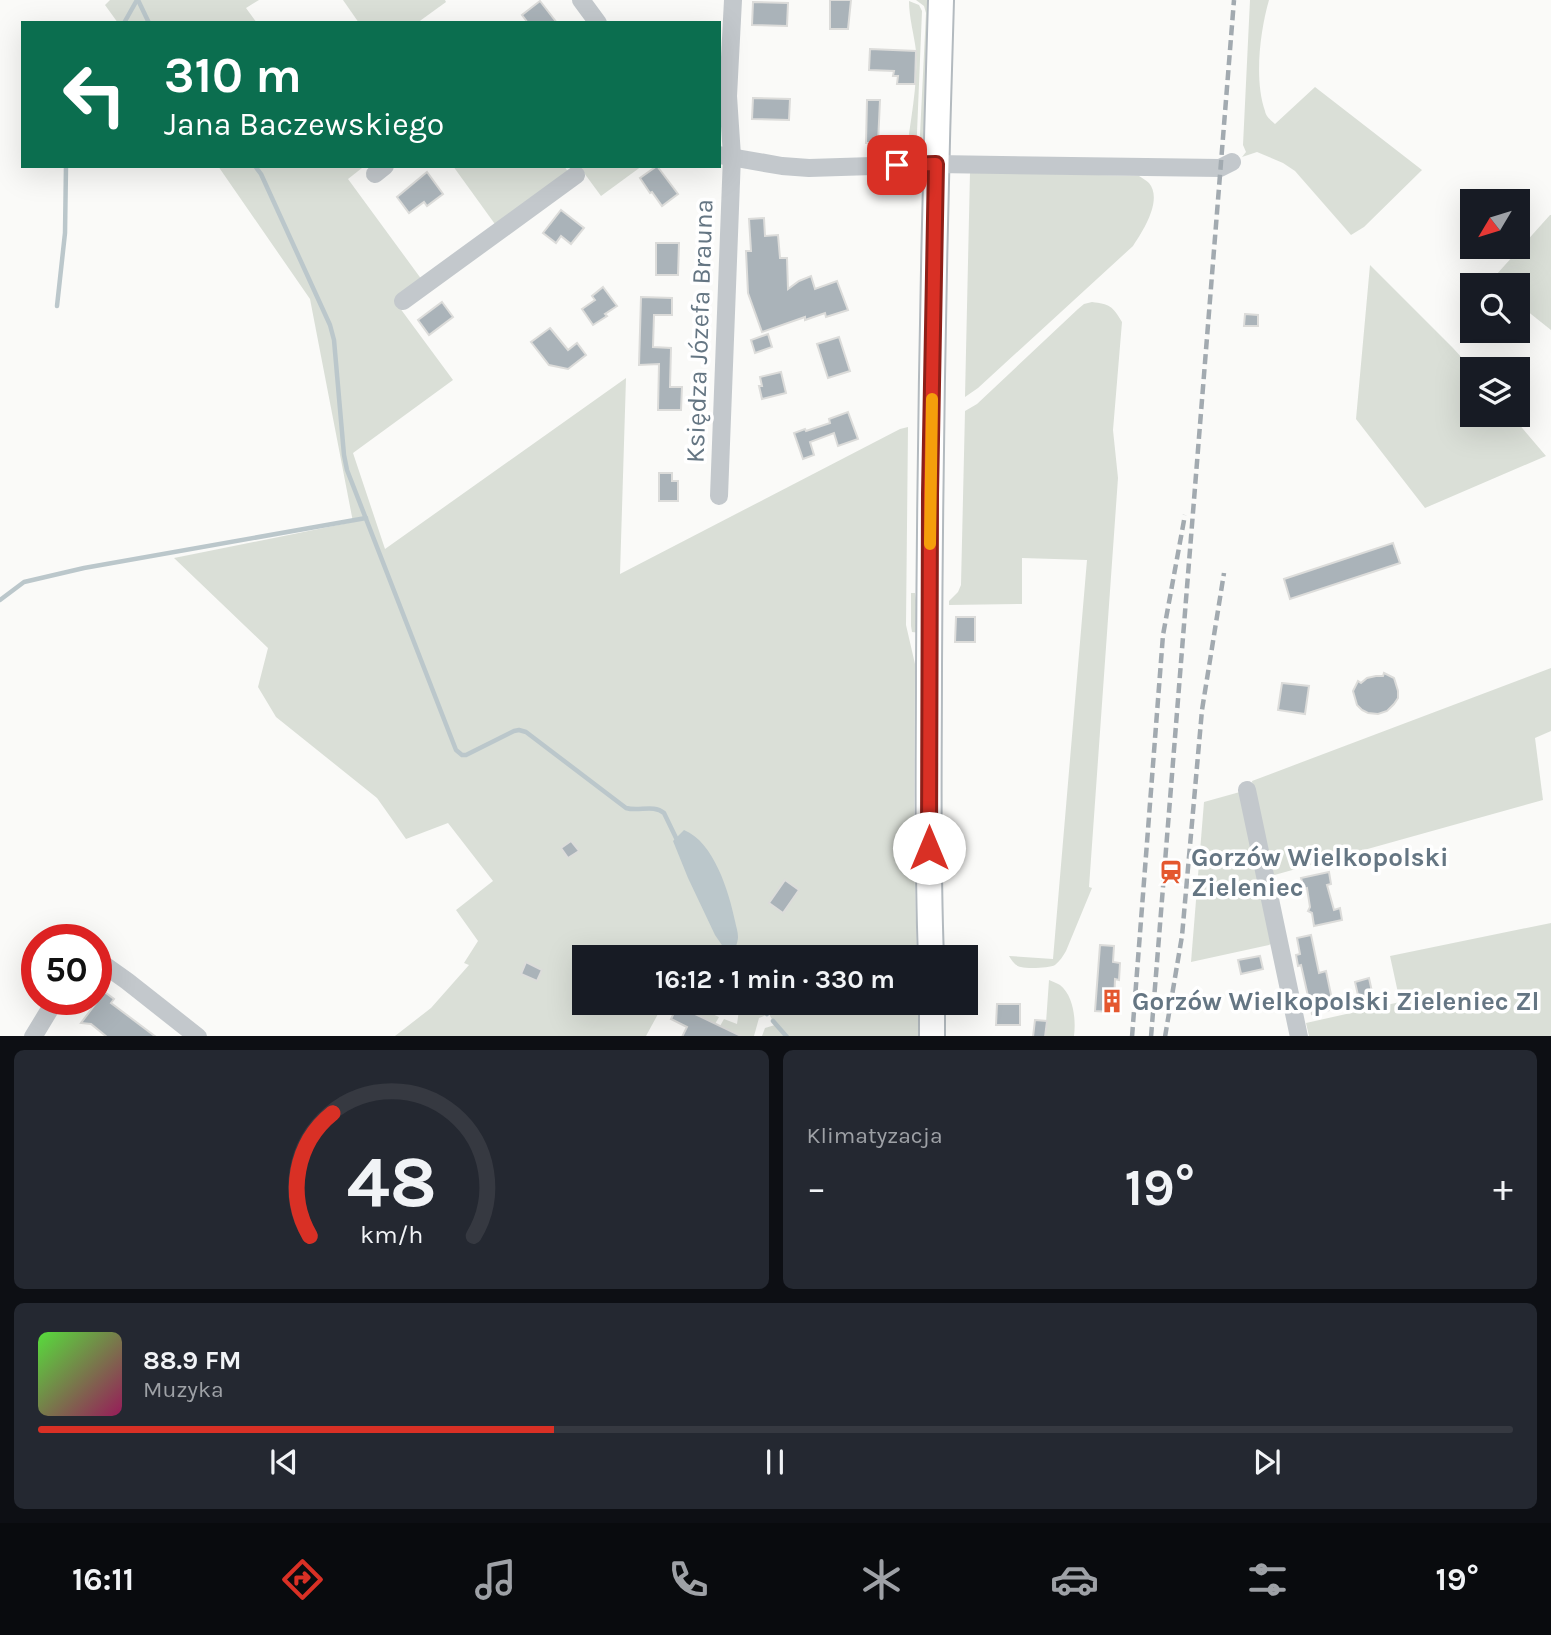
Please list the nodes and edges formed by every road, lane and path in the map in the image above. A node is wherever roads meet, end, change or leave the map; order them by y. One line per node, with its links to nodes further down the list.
1 (582, 0): 4 (street)
2 (733, 0): 5 (street, Księdza Józefa Brauna)
3 (941, 0): 6 (main road)
4 (591, 20)
5 (726, 156): 6 (street); 10 (street, Księdza Józefa Brauna)
6 (936, 164): 7 (street); 12 (main road)
7 (1226, 165)
8 (576, 175): 9 (street)
9 (403, 301)
10 (719, 496)
11 (1247, 790): 19 (street)
12 (931, 945)
13 (112, 970): 17 (street)
14 (46, 1015): 16 (street)
15 (932, 1015): 18 (main road)
16 (34, 1036)
17 (197, 1036)
18 (932, 1036)
19 (1299, 1036)

